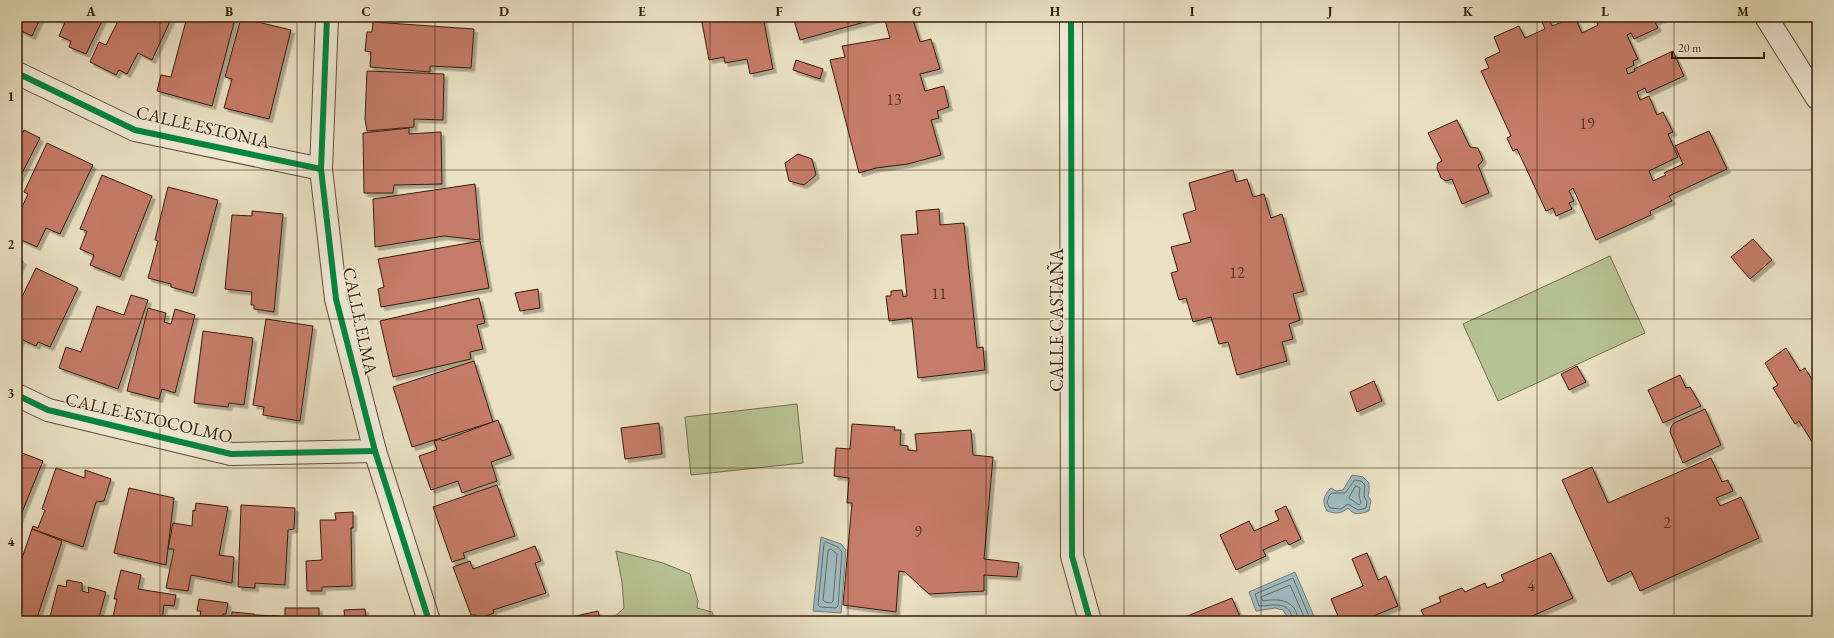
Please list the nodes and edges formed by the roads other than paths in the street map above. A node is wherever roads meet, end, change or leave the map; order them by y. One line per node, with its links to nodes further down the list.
1 (327, 17): 6 (street, CALLE ELMA)
2 (1071, 17): 10 (street, CALLE CASTAÑA)
3 (1766, 17): 5 (street)
4 (17, 73): 6 (street, CALLE ESTONIA)
5 (1817, 98)
6 (322, 169): 8 (street, CALLE ELMA)
7 (17, 395): 8 (street, CALLE ESTOCOLMO)
8 (374, 450): 9 (street, CALLE ELMA)
9 (429, 621)
10 (1090, 621)

